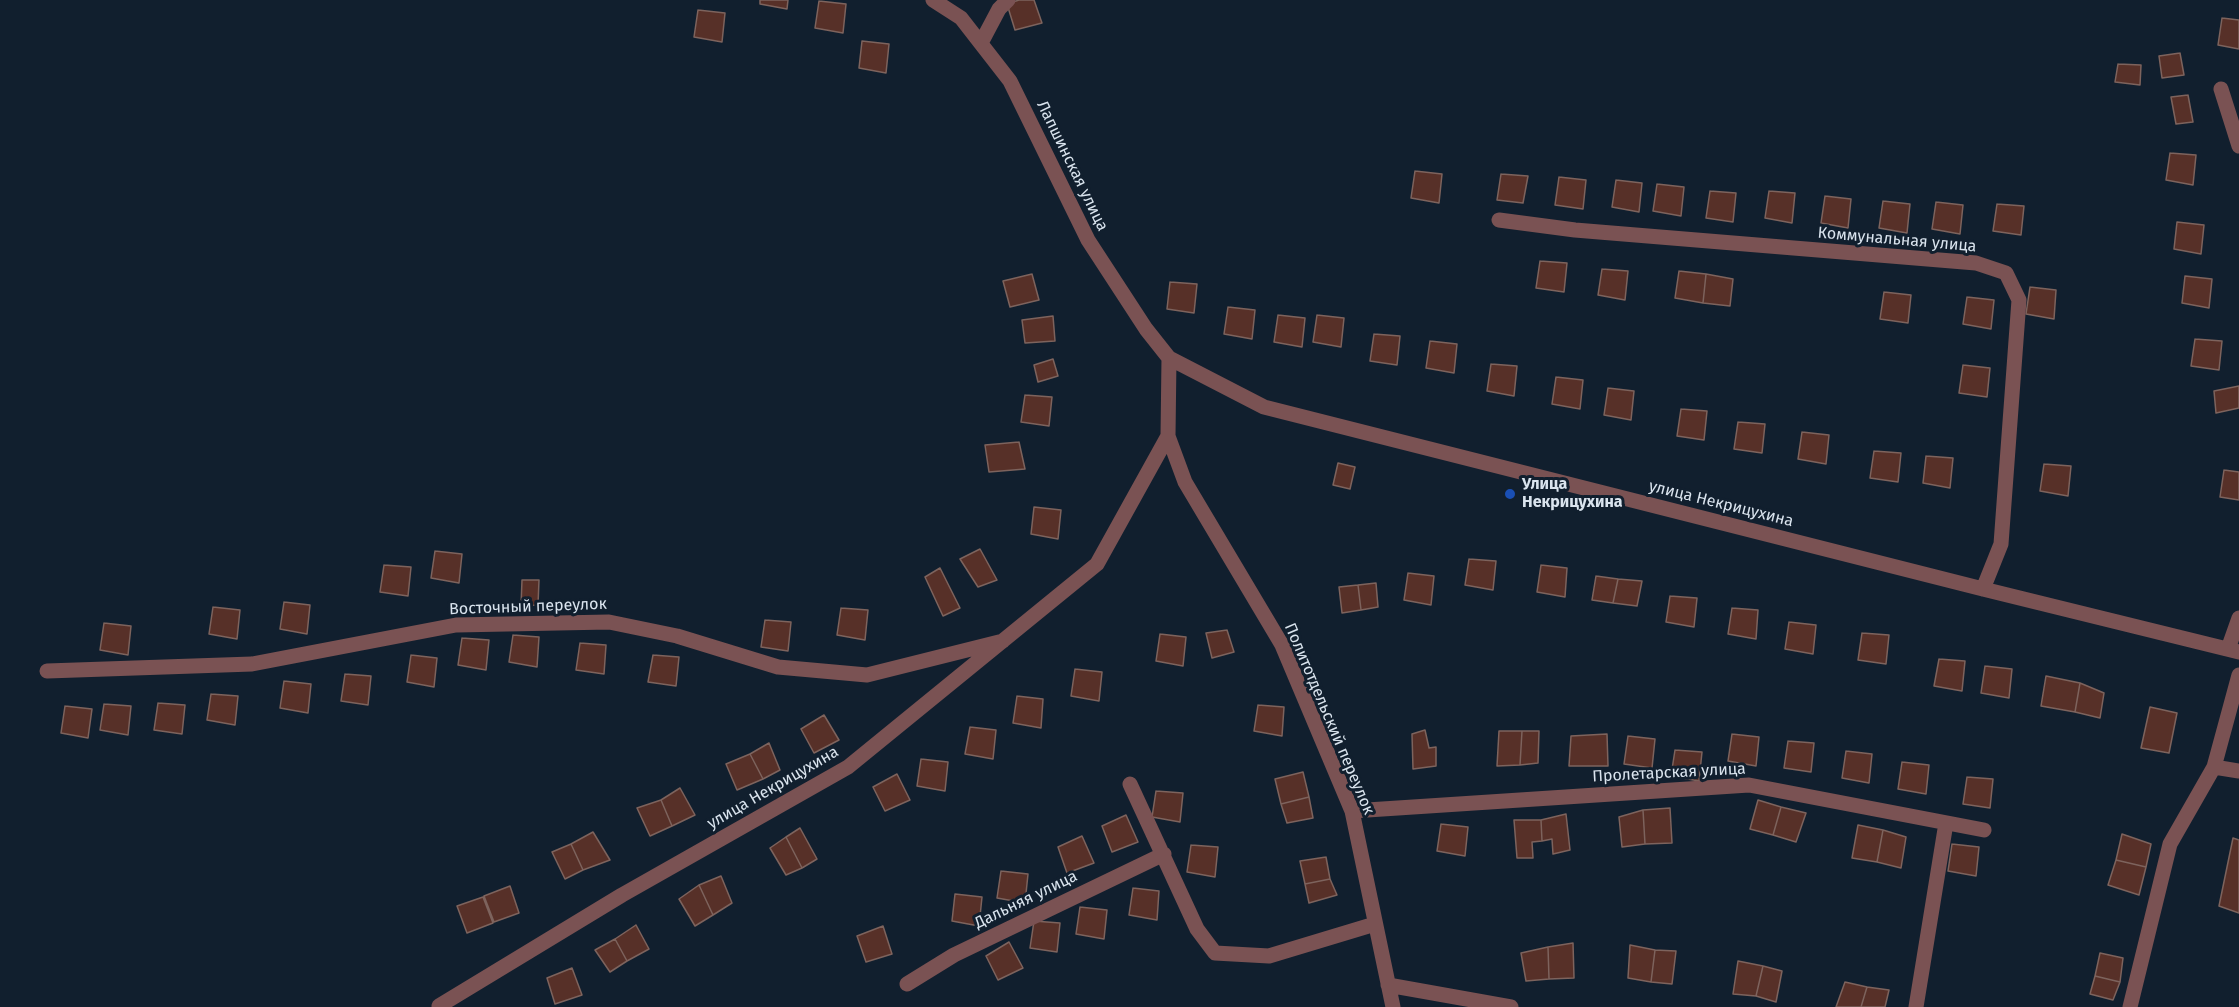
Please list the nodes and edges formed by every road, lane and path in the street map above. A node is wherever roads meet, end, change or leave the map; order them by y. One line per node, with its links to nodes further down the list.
1 (933, 0): 3 (street, Лапшинская улица)
2 (1008, 0): 3 (street)
3 (981, 43): 7 (street, Лапшинская улица)
4 (2221, 89): 5 (street)
5 (2239, 146)
6 (1499, 220): 9 (street, Коммунальная улица)
7 (1169, 358): 8 (street, Политотдельский переулок); 9 (street, улица Некрицухина)
8 (1168, 436): 11 (street, улица Некрицухина); 18 (street, Политотдельский переулок)
9 (1983, 589): 12 (street, улица Некрицухина)
10 (2239, 618): 12 (street)
11 (1003, 641): 13 (street, Восточный переулок); 25 (street, улица Некрицухина)
12 (2234, 650)
13 (47, 671)
14 (2239, 675): 15 (street)
15 (2214, 767): 16 (street); 29 (street)
16 (2239, 771)
17 (1130, 784): 21 (street)
18 (1352, 811): 19 (street, Пролетарская улица); 22 (street, Политотдельский переулок)
19 (1946, 823): 20 (street, Пролетарская улица); 28 (street)
20 (1984, 830)
21 (1164, 854): 22 (street); 23 (street, Дальняя улица)
22 (1375, 924): 24 (street, Политотдельский переулок)
23 (907, 984)
24 (1388, 985): 26 (street, Политотдельский переулок); 27 (street)
25 (438, 1006)
26 (1393, 1007)
27 (1511, 1007)
28 (1916, 1007)
29 (2130, 1007)

